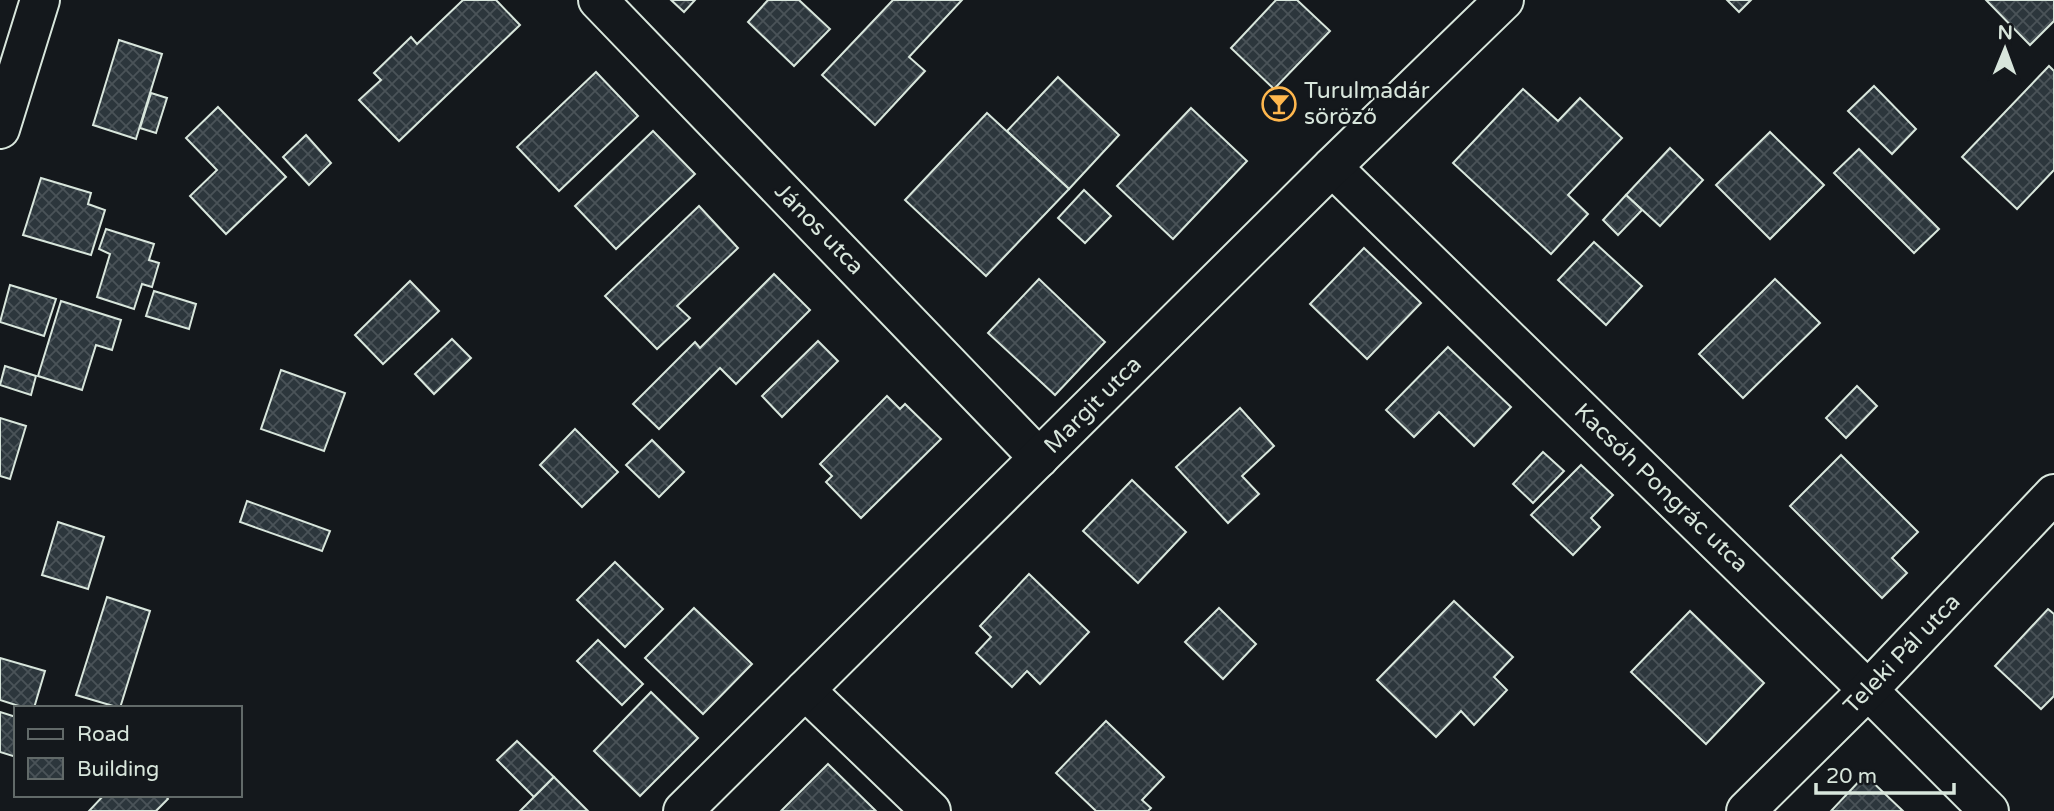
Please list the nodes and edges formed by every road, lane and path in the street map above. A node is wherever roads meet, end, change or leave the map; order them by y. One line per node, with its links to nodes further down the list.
1 (40, 0): 4 (street)
2 (598, 0): 6 (street, János utca)
3 (1504, 0): 5 (street, Margit utca)
4 (0, 129)
5 (1332, 167): 6 (street, Margit utca); 8 (street, Kacsóh Pongrác utca)
6 (1039, 458): 9 (street, Margit utca)
7 (2054, 494): 8 (street, Teleki Pál utca)
8 (1868, 690): 12 (street, Teleki Pál utca); 13 (street, Kacsóh Pongrác utca)
9 (805, 691): 10 (street, Margit utca); 11 (street)
10 (683, 811)
11 (931, 811)
12 (1746, 811)
13 (1989, 811)

